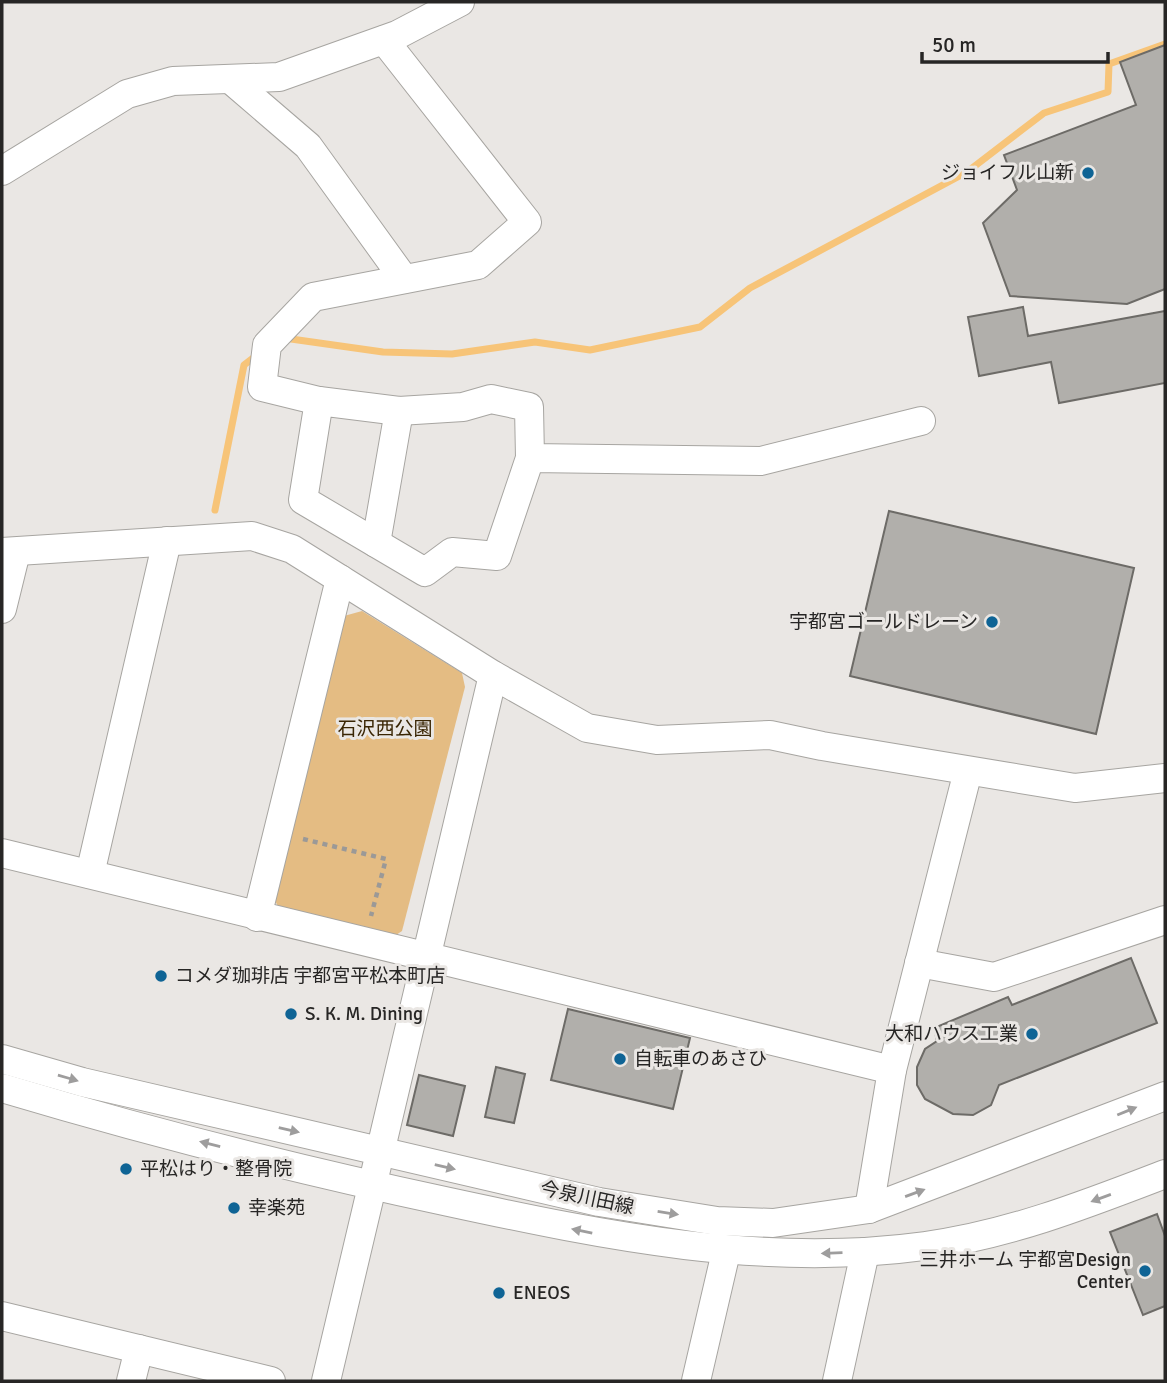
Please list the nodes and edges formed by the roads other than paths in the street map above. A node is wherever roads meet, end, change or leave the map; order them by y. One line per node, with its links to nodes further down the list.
1 (460, 2): 2 (street)
2 (384, 40): 3 (street); 5 (street)
3 (230, 79): 4 (street); 5 (street)
4 (2, 171)
5 (404, 279): 6 (street)
6 (319, 401): 7 (street); 11 (street)
7 (399, 411): 9 (street); 11 (street)
8 (921, 421): 9 (street)
9 (530, 458): 11 (street)
10 (167, 541): 12 (street); 13 (street); 19 (street)
11 (376, 543)
12 (9, 552): 14 (street)
13 (340, 579): 15 (street); 20 (street)
14 (2, 609)
15 (493, 675): 16 (street); 22 (street)
16 (968, 771): 17 (street); 23 (street)
17 (1165, 778)
18 (2, 853): 19 (street)
19 (90, 874): 20 (street)
20 (257, 917): 22 (street)
21 (1165, 920): 23 (street)
22 (425, 958): 25 (street); 28 (street)
23 (919, 963): 25 (street)
24 (2, 1059): 28 (street, 今泉川田線, one-way to 28)
25 (892, 1070): 31 (street)
26 (2, 1088): 30 (street, 今泉川田線, one-way to 26)
27 (1165, 1096): 31 (street, 今泉川田線, one-way to 27)
28 (379, 1151): 30 (street); 31 (street, 今泉川田線, one-way to 31)
29 (1165, 1174): 33 (street, 今泉川田線, one-way to 33)
30 (371, 1186): 32 (street, 今泉川田線, one-way to 30); 38 (street)
31 (869, 1209)
32 (726, 1252): 33 (street, 今泉川田線, one-way to 32); 39 (street)
33 (865, 1252): 40 (street)
34 (2, 1315): 35 (street)
35 (139, 1349): 36 (street); 37 (street)
36 (131, 1381)
37 (271, 1381)
38 (326, 1381)
39 (696, 1381)
40 (837, 1381)

